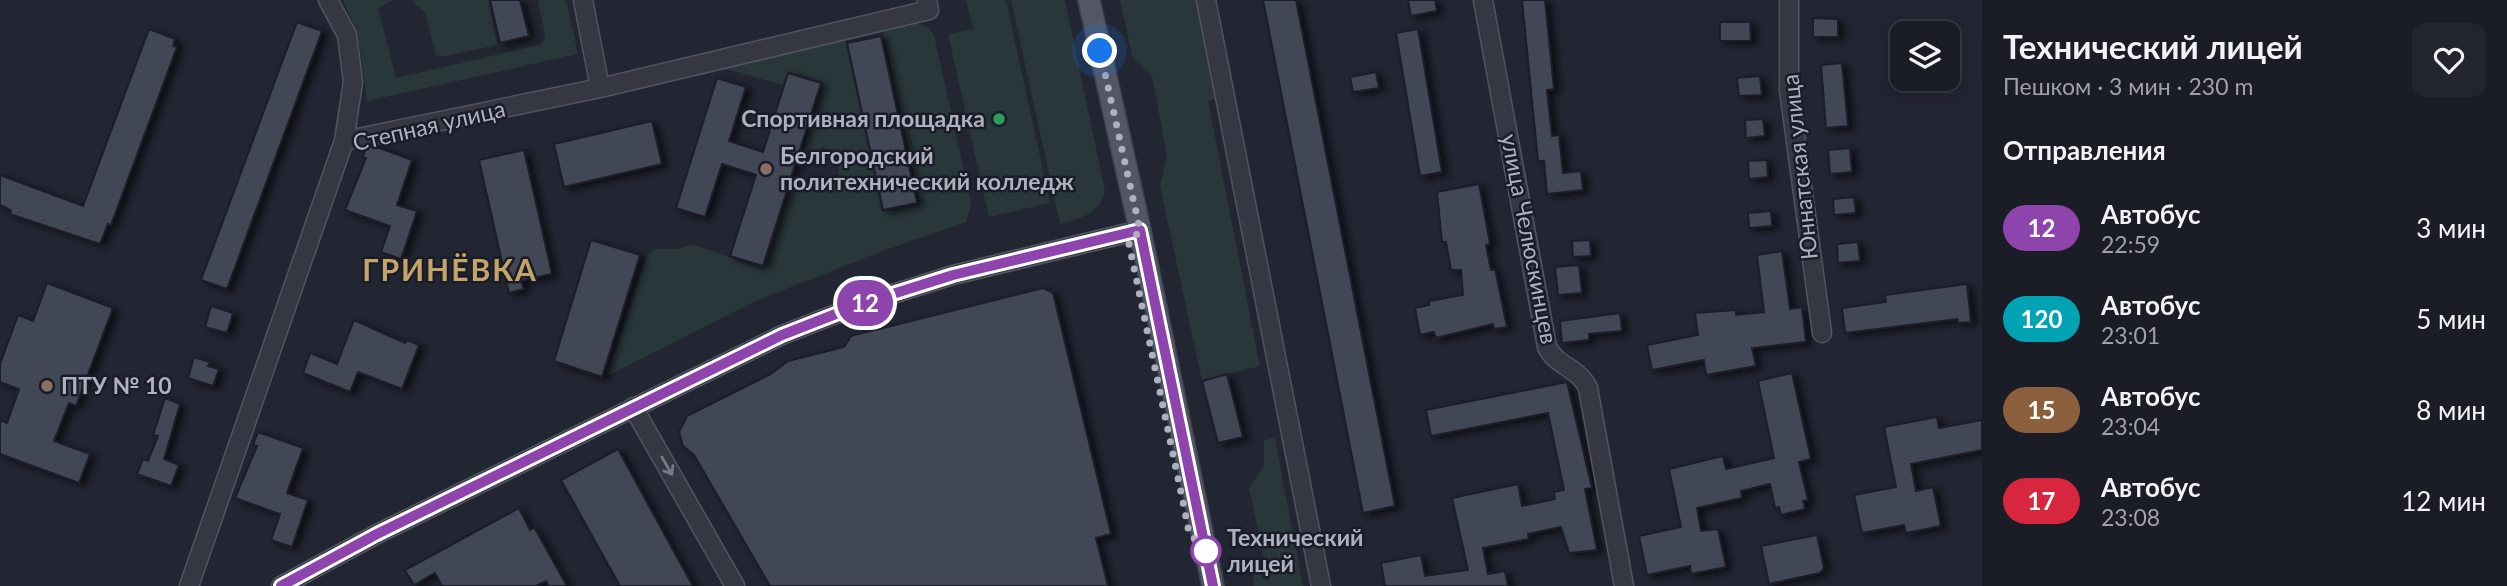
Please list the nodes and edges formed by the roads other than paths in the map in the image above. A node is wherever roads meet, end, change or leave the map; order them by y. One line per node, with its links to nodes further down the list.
1 (328, 0): 9 (street)
2 (583, 0): 8 (street)
3 (1089, 0): 10 (main road)
4 (1206, 0): 18 (street)
5 (1483, 0): 19 (street, улица Челюскинцев)
6 (1789, 0): 11 (street, Юннатская улица)
7 (928, 5): 8 (street, Степная улица)
8 (600, 88): 9 (street, Степная улица)
9 (344, 141): 13 (street, Степная улица)
10 (1140, 230): 12 (street); 16 (main road); 17 (main road)
11 (1822, 333)
12 (633, 407): 14 (street); 15 (street, one-way to 15)
13 (189, 586)
14 (281, 586)
15 (735, 586)
16 (1200, 586)
17 (1213, 586)
18 (1321, 586)
19 (1624, 586)

